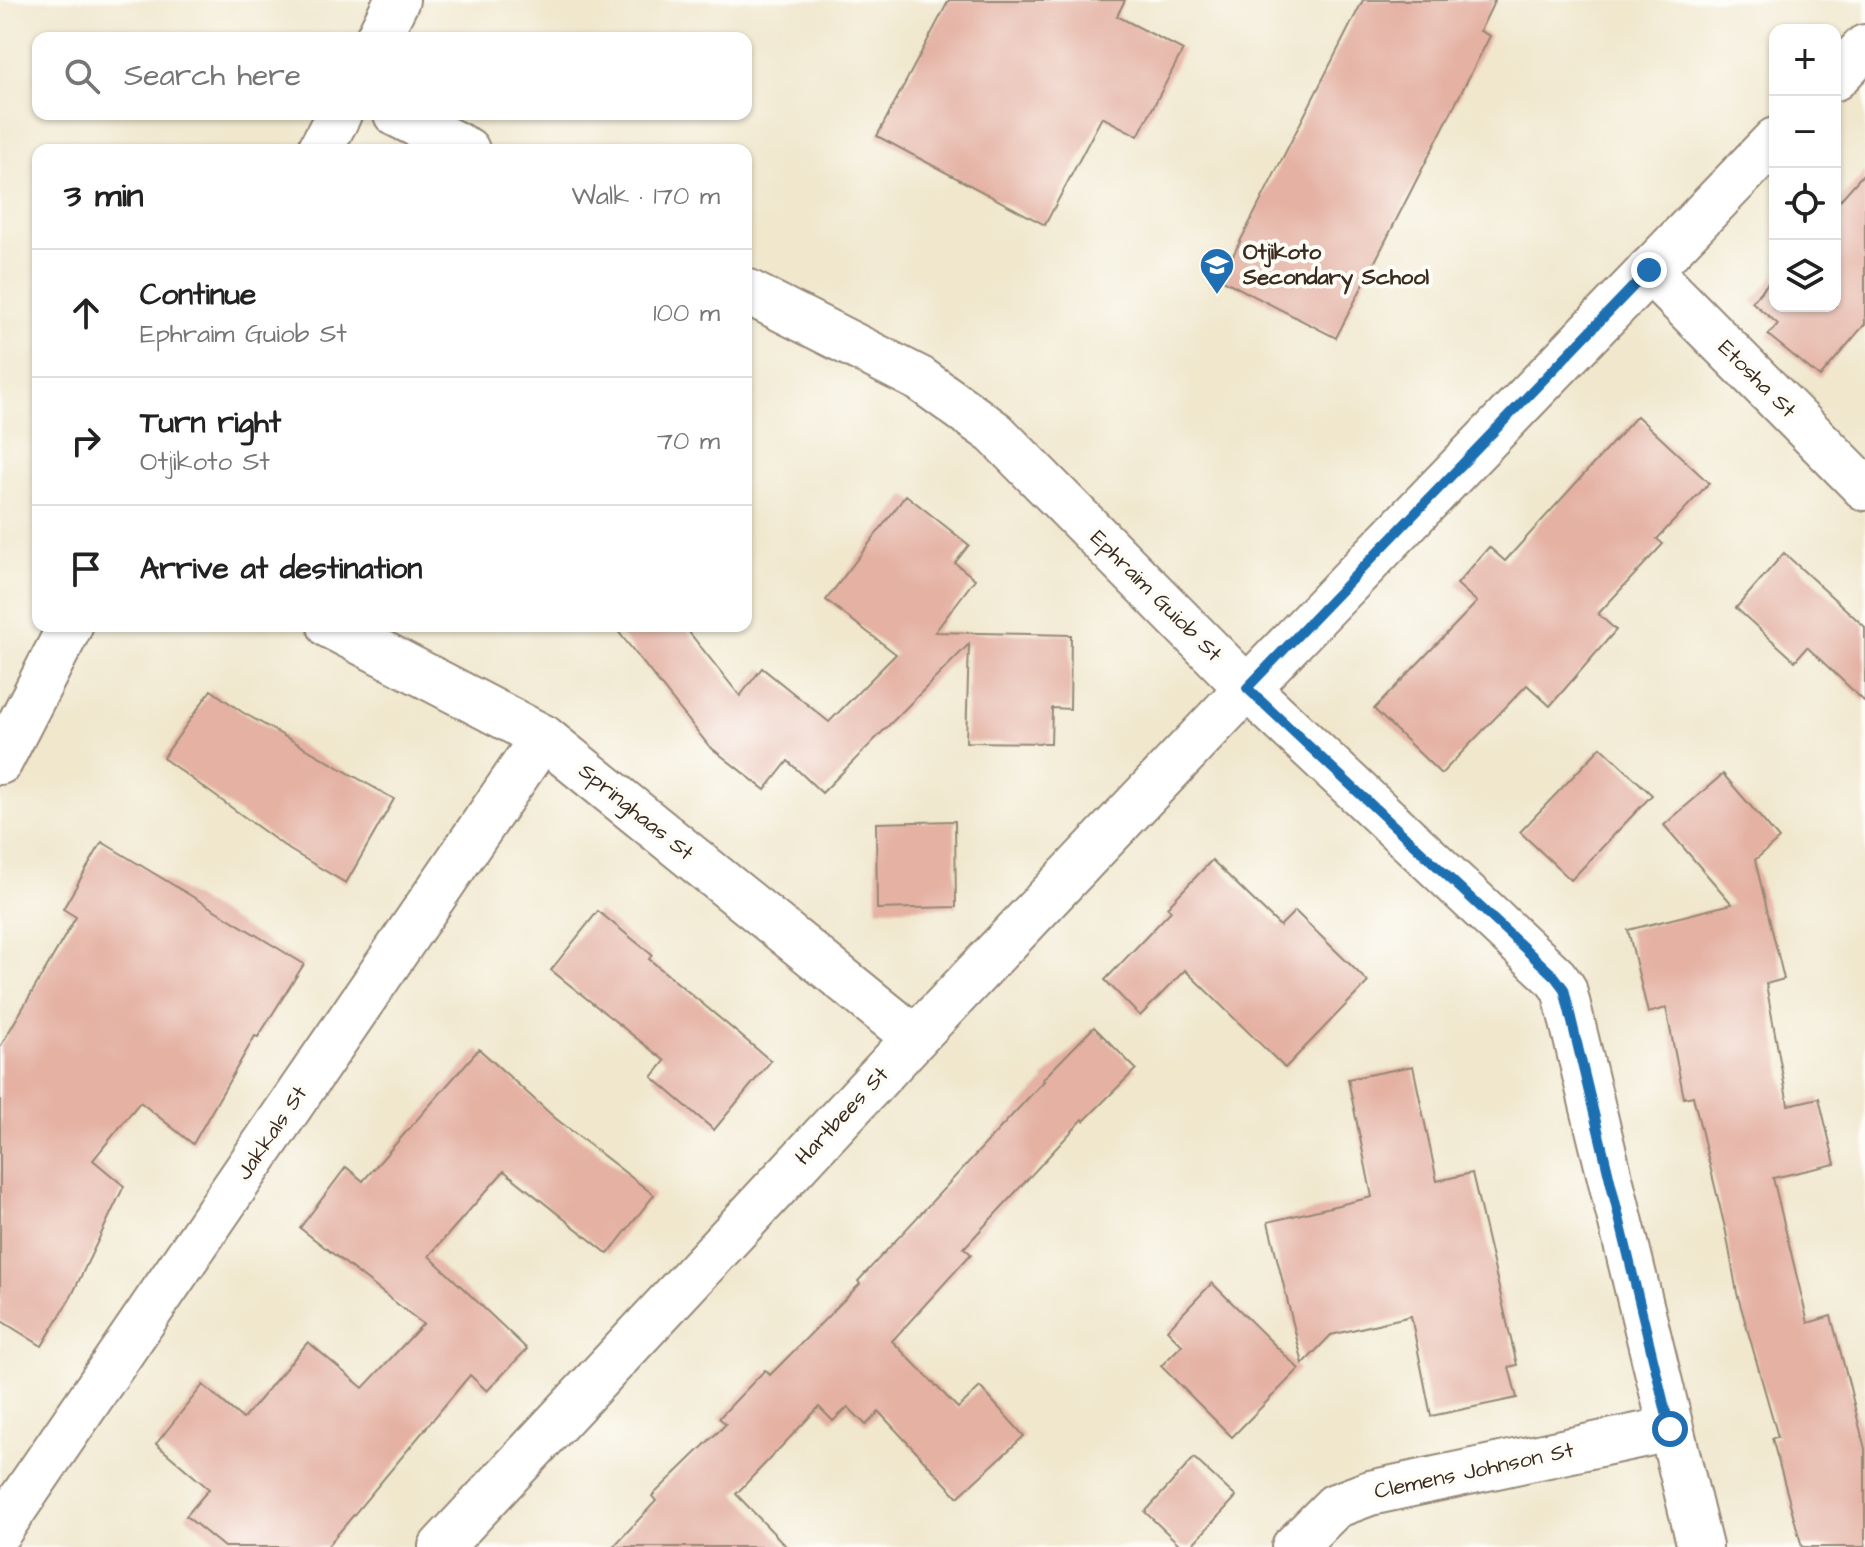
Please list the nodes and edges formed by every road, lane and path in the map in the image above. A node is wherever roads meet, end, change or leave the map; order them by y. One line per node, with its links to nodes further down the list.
1 (397, 0): 2 (street)
2 (381, 32)
3 (1865, 47): 4 (street)
4 (1841, 72)
5 (336, 120): 7 (street)
6 (408, 120): 8 (street)
7 (323, 144)
8 (455, 144)
9 (1769, 146): 10 (street, Hartbees St)
10 (1649, 270): 12 (street, Etosha St); 15 (street, Hartbees St)
11 (752, 294): 15 (street, Ephraim Guiob St)
12 (1865, 488)
13 (67, 632): 17 (street)
14 (342, 632): 16 (street, Springhaas St)
15 (1247, 688): 18 (street, Hartbees St); 19 (street, Ephraim Guiob St)
16 (543, 737): 18 (street, Springhaas St); 20 (street, Jakkals St)
17 (0, 762)
18 (915, 1038): 21 (street, Hartbees St)
19 (1670, 1429): 22 (street, Clemens Johnson St); 23 (street, Ephraim Guiob St)
20 (0, 1530)
21 (441, 1547)
22 (1294, 1547)
23 (1700, 1547)

